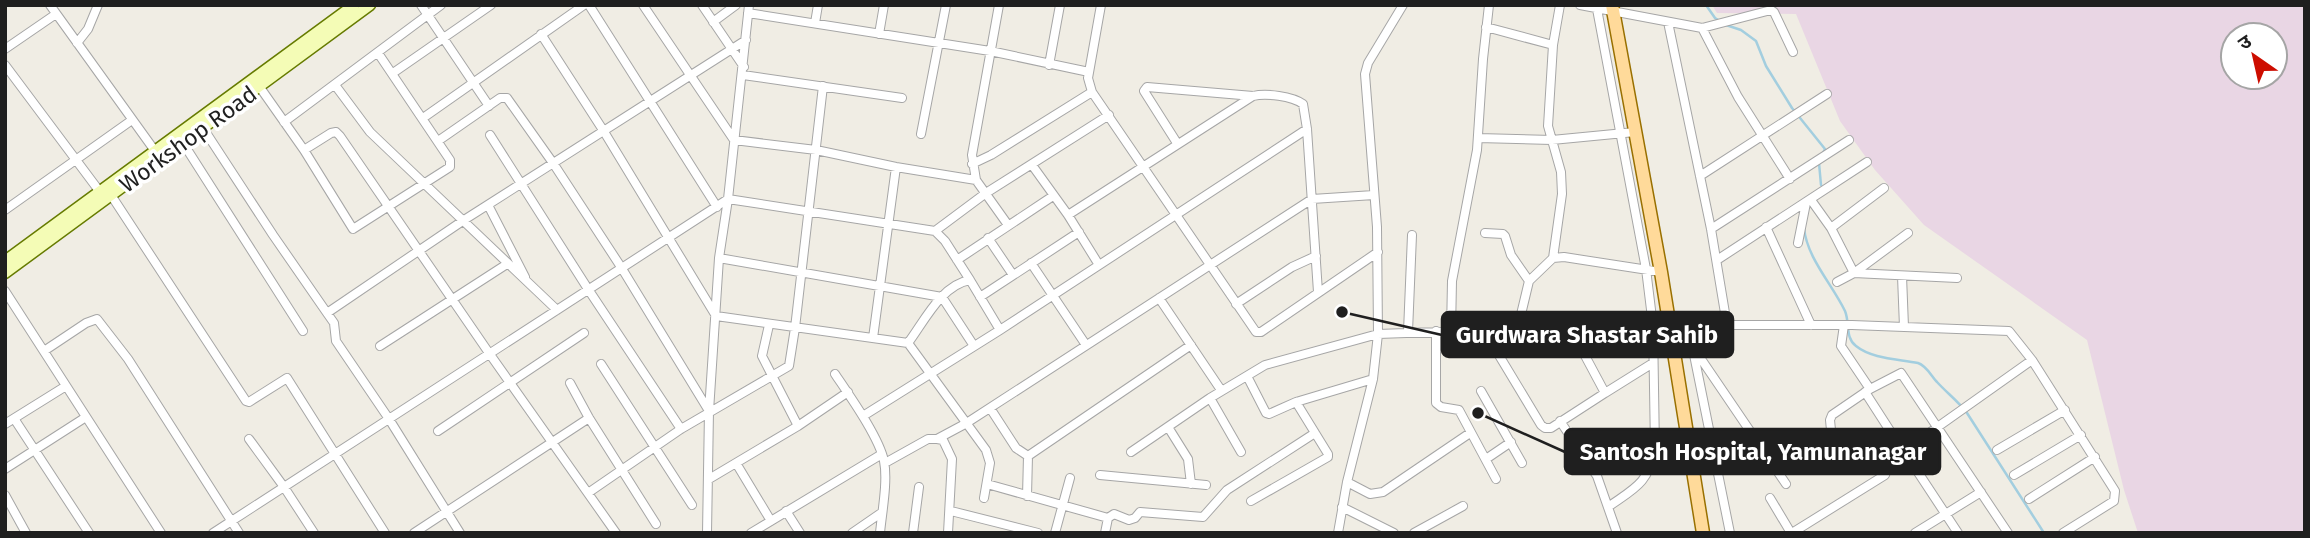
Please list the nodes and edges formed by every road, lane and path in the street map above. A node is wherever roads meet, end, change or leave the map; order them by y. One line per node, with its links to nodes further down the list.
1 (50, 5): 25 (street)
2 (98, 5): 36 (street)
3 (354, 5): 81 (main road, Workshop Road)
4 (370, 5): 52 (main road, Workshop Road)
5 (421, 5): 26 (street)
6 (442, 5): 26 (street)
7 (491, 5): 34 (street)
8 (586, 5): 32 (street); 58 (street)
9 (643, 5): 49 (street)
10 (702, 5): 27 (street)
11 (736, 5): 27 (street)
12 (818, 5): 29 (street)
13 (884, 5): 33 (street)
14 (946, 5): 37 (street)
15 (999, 5): 41 (street)
16 (1060, 5): 45 (street)
17 (1101, 5): 47 (street)
18 (1403, 5): 97 (street)
19 (1489, 5): 30 (street)
20 (1560, 5): 38 (street)
21 (1580, 5): 23 (street)
22 (749, 9): 29 (street); 35 (street)
23 (1597, 9): 24 (street); 68 (street)
24 (1612, 9): 28 (street); 67 (main road)
25 (56, 13): 36 (street); 39 (street)
26 (428, 15): 34 (street); 43 (street)
27 (713, 22): 40 (street)
28 (1668, 22): 31 (street); 89 (street)
29 (815, 23): 33 (street)
30 (1486, 27): 38 (street); 72 (street)
31 (1702, 28): 42 (street); 71 (street)
32 (541, 34): 50 (street); 66 (street)
33 (880, 34): 37 (street)
34 (443, 38): 48 (street); 50 (street)
35 (746, 40): 40 (street); 46 (street)
36 (77, 43): 62 (street)
37 (940, 43): 41 (street); 69 (street)
38 (1553, 45): 73 (street)
39 (5, 49)
40 (732, 49): 46 (street); 49 (street)
41 (990, 51): 45 (street); 85 (street)
42 (1793, 52)
43 (378, 53): 48 (street); 51 (street)
44 (5, 65): 82 (street)
45 (1049, 65): 47 (street)
46 (743, 71): 53 (street); 76 (street)
47 (1089, 72): 54 (street)
48 (393, 73): 61 (street)
49 (690, 76): 58 (street); 76 (street)
50 (472, 83): 59 (street); 61 (street)
51 (335, 85): 63 (street); 92 (street)
52 (260, 86): 63 (street); 64 (main road, Workshop Road)
53 (823, 86): 57 (street); 80 (street)
54 (1092, 92): 60 (street); 85 (street)
55 (1828, 94): 71 (street)
56 (1253, 96): 65 (street); 78 (street); 78 (street)
57 (902, 98)
58 (651, 100): 66 (street); 104 (street)
59 (489, 106): 75 (street); 84 (street)
60 (1109, 115): 86 (street); 87 (street)
61 (423, 118): 75 (street)
62 (132, 120): 81 (street); 82 (street)
63 (285, 122): 79 (street)
64 (203, 128): 77 (main road, Workshop Road); 159 (street)
65 (1307, 129): 100 (street); 108 (street)
66 (603, 130): 84 (street); 120 (street)
67 (1635, 132): 68 (street); 138 (main road)
68 (1620, 133): 73 (street); 136 (street)
69 (921, 134)
70 (490, 135): 93 (street)
71 (1762, 136): 89 (street); 90 (street)
72 (1478, 138): 73 (street); 177 (street)
73 (1552, 140): 127 (street)
74 (1849, 140): 90 (street)
75 (438, 141): 92 (street)
76 (734, 141): 80 (street); 99 (street)
77 (183, 143): 96 (main road, Workshop Road); 174 (street)
78 (1177, 143): 87 (street)
79 (304, 150): 103 (street); 103 (street)
80 (816, 150): 88 (street); 106 (street)
81 (155, 151): 96 (main road, Workshop Road)
82 (76, 160): 96 (street); 105 (street)
83 (1867, 162): 101 (street)
84 (553, 163): 93 (street); 135 (street)
85 (972, 164): 91 (street)
86 (1032, 165): 95 (street); 98 (street)
87 (1141, 166): 107 (street); 108 (street)
88 (896, 167): 91 (street); 110 (street)
89 (1700, 176): 114 (street)
90 (1790, 179): 114 (street)
91 (976, 180): 95 (street)
92 (425, 183): 103 (street); 109 (street)
93 (521, 183): 102 (street); 149 (street)
94 (1885, 188): 113 (street)
95 (986, 192): 111 (street); 115 (street)
96 (105, 193): 130 (main road, Workshop Road); 139 (main road, Workshop Road); 238 (street)
97 (1374, 195): 100 (street); 124 (street)
98 (1053, 196): 107 (street); 111 (street)
99 (728, 199): 104 (street); 106 (street); 126 (street)
100 (1312, 199): 125 (street); 134 (street)
101 (1808, 202): 112 (street); 113 (street); 122 (street)
102 (488, 205): 109 (street); 147 (street)
103 (388, 207): 123 (street)
104 (717, 207): 120 (street)
105 (5, 210)
106 (809, 211): 110 (street); 137 (street)
107 (1068, 215): 116 (street)
108 (1174, 215): 133 (street); 134 (street)
109 (464, 220): 123 (street); 132 (street)
110 (888, 225): 115 (street); 148 (street)
111 (1008, 225): 121 (street)
112 (1766, 227): 129 (street); 164 (street)
113 (1831, 228): 140 (street)
114 (1711, 229): 129 (street)
115 (935, 231): 128 (street)
116 (1079, 232): 131 (street); 133 (street)
117 (1485, 233): 145 (street)
118 (1908, 233): 140 (street)
119 (1412, 234): 175 (street)
120 (669, 237): 135 (street); 160 (street)
121 (988, 238): 128 (street); 141 (street)
122 (1798, 243)
123 (420, 251): 156 (street); 159 (street)
124 (1378, 252): 151 (street); 179 (street)
125 (1316, 256): 151 (street); 157 (street)
126 (719, 258): 137 (street); 160 (street)
127 (1553, 258): 136 (street); 145 (street)
128 (957, 260): 144 (street)
129 (1717, 260): 163 (street)
130 (5, 261)
131 (1031, 263): 141 (street); 152 (street)
132 (507, 264): 147 (street); 156 (street)
133 (1099, 265): 152 (street)
134 (1209, 265): 155 (street); 157 (street)
135 (621, 267): 149 (street); 209 (street)
136 (1646, 269): 138 (street); 166 (street)
137 (801, 271): 148 (street); 171 (street)
138 (1661, 272): 162 (main road)
139 (5, 273)
140 (1854, 273): 142 (street); 146 (street)
141 (1013, 275): 154 (street)
142 (1902, 276): 143 (street); 170 (street)
143 (1957, 278)
144 (970, 280): 153 (street); 154 (street)
145 (1529, 281): 168 (street)
146 (1837, 282)
147 (528, 283): 158 (street)
148 (881, 285): 153 (street); 180 (street)
149 (588, 289): 158 (street); 220 (street)
150 (5, 291): 186 (street)
151 (1318, 292): 157 (street)
152 (1053, 295): 172 (street); 182 (street)
153 (942, 297): 181 (street); 185 (street)
154 (980, 297): 172 (street)
155 (1158, 298): 182 (street); 183 (street)
156 (453, 300): 184 (street); 188 (street)
157 (1236, 304)
158 (556, 310): 188 (street)
159 (327, 313): 213 (street)
160 (716, 316): 161 (street); 209 (street)
161 (769, 325): 171 (street); 195 (street)
162 (1668, 325): 166 (street); 167 (street); 310 (main road)
163 (1727, 325): 164 (street); 167 (street)
164 (1811, 325): 165 (street)
165 (1847, 325): 170 (street); 201 (street)
166 (1653, 326): 169 (street); 190 (street)
167 (1688, 326): 187 (street)
168 (1518, 327): 169 (street); 173 (street)
169 (1577, 327): 204 (street)
170 (1904, 327): 189 (street)
171 (795, 328): 180 (street); 195 (street)
172 (999, 330): 185 (street)
173 (1491, 330): 177 (street); 215 (street)
174 (303, 331)
175 (1408, 331): 176 (street); 179 (street)
176 (1436, 331): 177 (street); 224 (street)
177 (1451, 331)
178 (583, 333): 198 (street)
179 (1378, 334): 194 (street); 196 (street)
180 (873, 338): 181 (street)
181 (908, 343): 193 (street)
182 (1086, 345): 207 (street)
183 (1191, 345): 200 (street); 240 (street)
184 (380, 346)
185 (974, 346): 193 (street)
186 (44, 351): 199 (street); 279 (street)
187 (1695, 351): 256 (street); 311 (street)
188 (489, 353): 198 (street); 213 (street)
189 (2032, 360): 208 (street); 221 (street)
190 (1653, 363): 204 (street); 272 (street)
191 (601, 364): 232 (street)
192 (835, 374): 203 (street)
193 (930, 375): 210 (street); 217 (street)
194 (1247, 376): 200 (street); 206 (street)
195 (772, 377): 209 (street); 218 (street)
196 (1373, 379): 206 (street); 253 (street)
197 (570, 383): 212 (street)
198 (510, 384): 222 (street); 230 (street)
199 (66, 386): 211 (street); 214 (street)
200 (1221, 390): 205 (street)
201 (1867, 390): 221 (street); 226 (street); 229 (street)
202 (1481, 391): 231 (street)
203 (848, 392): 210 (street); 218 (street)
204 (1605, 393): 215 (street)
205 (1210, 398): 219 (street); 237 (street)
206 (1296, 402): 223 (street)
207 (990, 408): 217 (street); 240 (street)
208 (2065, 410): 225 (street); 234 (street)
209 (709, 411): 220 (street); 251 (street)
210 (863, 416): 239 (street)
211 (86, 417): 233 (street); 288 (street)
212 (589, 418): 230 (street); 247 (street)
213 (388, 419): 238 (street); 273 (street)
214 (15, 420): 216 (street); 233 (street)
215 (1560, 421): 272 (street)
216 (5, 424)
217 (965, 424): 228 (street); 254 (street)
218 (797, 426): 243 (street)
219 (1168, 427): 236 (street); 255 (street)
220 (681, 429): 232 (street)
221 (1937, 429): 235 (street); 260 (street)
222 (438, 431)
223 (1315, 433): 267 (street); 278 (street)
224 (1470, 433): 242 (street); 253 (street)
225 (2081, 435): 241 (street); 249 (street)
226 (1894, 438)
227 (249, 439): 258 (street)
228 (937, 439): 244 (street); 275 (street)
229 (1832, 440)
230 (552, 442): 261 (street); 273 (street)
231 (1511, 442): 242 (street); 245 (street)
232 (654, 446): 247 (street); 268 (street)
233 (35, 450): 246 (street); 287 (street)
234 (1997, 450)
235 (1904, 451): 277 (street); 312 (street)
236 (1131, 452)
237 (1241, 452)
238 (337, 453): 258 (street); 292 (street)
239 (882, 454): 244 (street); 274 (street)
240 (1028, 456): 263 (street)
241 (2095, 457): 266 (street); 281 (street)
242 (1486, 459): 252 (street)
243 (736, 463): 251 (street); 280 (street)
244 (885, 463): 276 (street)
245 (1522, 463)
246 (5, 469)
247 (622, 471): 261 (street); 282 (street)
248 (1100, 475): 255 (street)
249 (2014, 475)
250 (1070, 478): 269 (street)
251 (709, 479): 284 (street)
252 (1496, 479)
253 (1347, 482): 271 (street)
254 (987, 484): 263 (street); 264 (street)
255 (1191, 484): 257 (street)
256 (1786, 484)
257 (1206, 485)
258 (284, 487): 279 (street); 291 (street)
259 (919, 487): 301 (street)
260 (1981, 492): 277 (street); 315 (street)
261 (587, 493): 295 (street)
262 (5, 495): 286 (street)
263 (1027, 496): 269 (street)
264 (984, 498)
265 (1770, 498): 312 (street)
266 (2029, 499)
267 (1251, 502)
268 (692, 505)
269 (1063, 505): 278 (street); 304 (street)
270 (1463, 506): 283 (street)
271 (1342, 507): 306 (street); 307 (street)
272 (1608, 507): 309 (street)
273 (446, 511): 293 (street); 294 (street)
274 (786, 511): 280 (street); 298 (street)
275 (951, 511): 285 (street); 302 (street)
276 (881, 513): 299 (street); 300 (street)
277 (1945, 513): 313 (street); 314 (street)
278 (1108, 518): 305 (street)
279 (231, 521): 289 (street); 290 (street)
280 (771, 521): 297 (street)
281 (2079, 523): 316 (street); 317 (street)
282 (656, 524)
283 (1428, 529): 308 (street)
284 (707, 530): 296 (street)
285 (1024, 531): 303 (street)
286 (26, 533)
287 (89, 533)
288 (161, 533)
289 (213, 533)
290 (239, 533)
291 (314, 533)
292 (385, 533)
293 (414, 533)
294 (460, 533)
295 (616, 533)
296 (697, 533)
297 (751, 533)
298 (800, 533)
299 (852, 533)
300 (880, 533)
301 (913, 533)
302 (948, 533)
303 (1038, 533)
304 (1055, 533)
305 (1105, 533)
306 (1338, 533)
307 (1394, 533)
308 (1414, 533)
309 (1617, 533)
310 (1703, 533)
311 (1730, 533)
312 (1792, 533)
313 (1915, 533)
314 (1958, 533)
315 (2008, 533)
316 (2063, 533)
317 (2085, 533)

